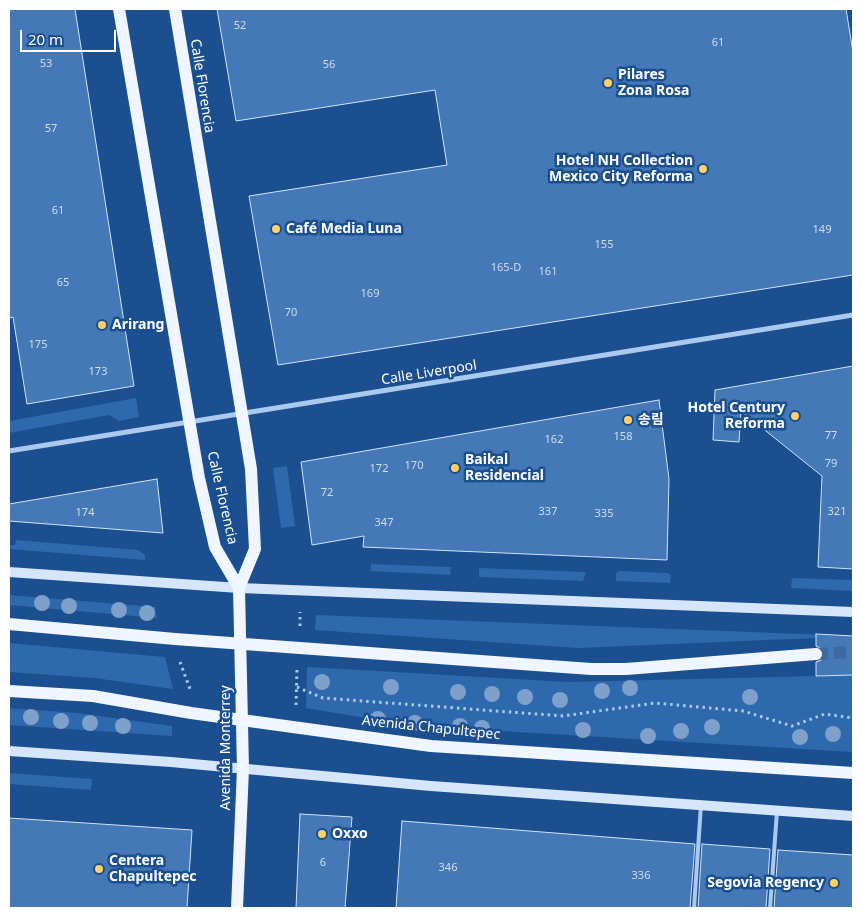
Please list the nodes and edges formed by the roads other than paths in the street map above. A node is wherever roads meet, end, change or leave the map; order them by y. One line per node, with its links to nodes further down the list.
1 (119, 9): 5 (main road, Calle Florencia)
2 (174, 9): 4 (main road, Calle Florencia)
3 (853, 315): 4 (street, Calle Liverpool)
4 (241, 415): 5 (street, Calle Liverpool); 8 (main road, Calle Florencia)
5 (190, 424): 6 (street, Calle Liverpool); 8 (main road, Calle Florencia)
6 (9, 451)
7 (9, 572): 8 (main road)
8 (239, 588): 9 (main road); 11 (main road, Avenida Monterrey)
9 (853, 612)
10 (9, 624): 11 (main road)
11 (241, 644): 12 (main road); 14 (main road, Avenida Monterrey)
12 (816, 654)
13 (9, 691): 14 (main road, Avenida Chapultepec)
14 (242, 720): 16 (main road, Avenida Monterrey); 17 (main road, Avenida Chapultepec)
15 (9, 751): 16 (main road)
16 (243, 768): 18 (main road); 21 (main road, Avenida Monterrey)
17 (853, 773)
18 (701, 805): 19 (main road); 22 (lane)
19 (777, 811): 20 (main road); 23 (lane)
20 (853, 816)
21 (237, 908)
22 (694, 908)
23 (770, 908)

